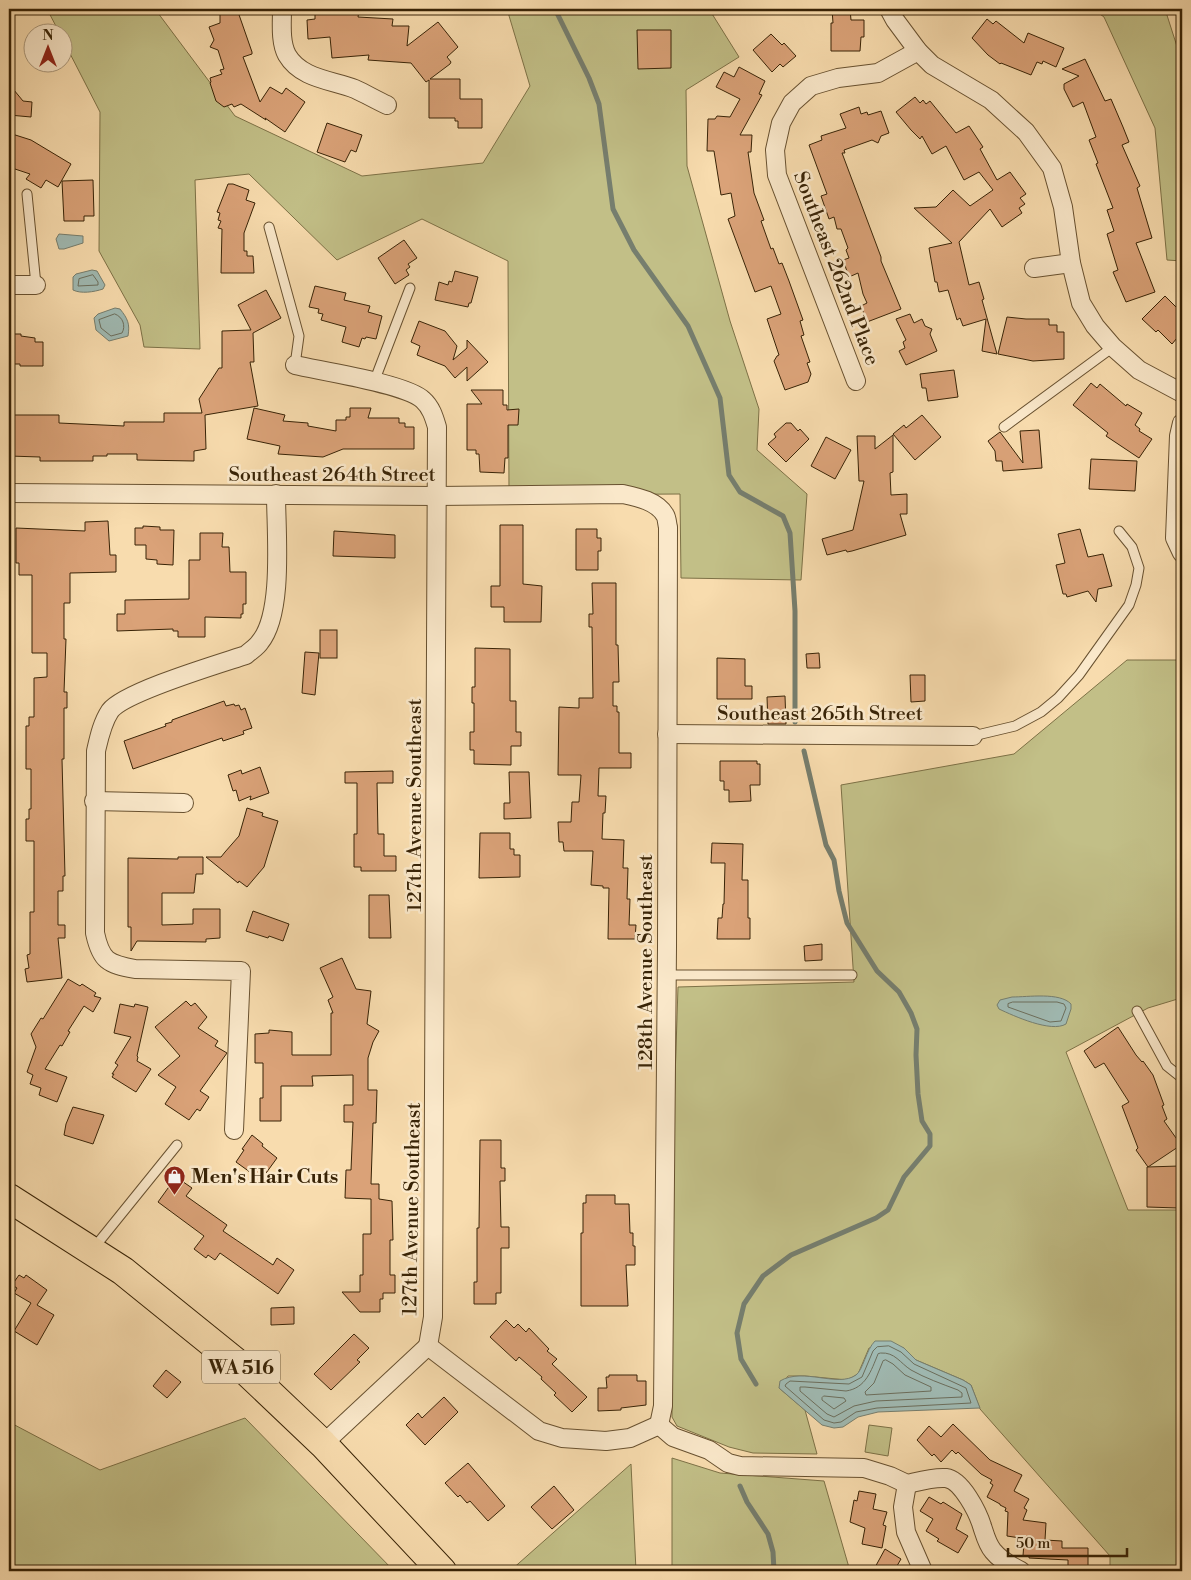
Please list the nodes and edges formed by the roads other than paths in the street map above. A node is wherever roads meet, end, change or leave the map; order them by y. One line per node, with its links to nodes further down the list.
1 (282, 9): 4 (street)
2 (890, 9): 3 (street)
3 (918, 51): 7 (street); 14 (street, Southeast 262nd Place)
4 (387, 105)
5 (26, 194): 10 (lane)
6 (268, 227): 13 (lane)
7 (1071, 262): 8 (street); 12 (street)
8 (1034, 268)
9 (9, 285): 10 (street)
10 (36, 285)
11 (410, 288): 15 (lane)
12 (1113, 347): 16 (street); 18 (lane)
13 (295, 365): 15 (street, 127th Avenue Southeast)
14 (856, 381)
15 (374, 382): 21 (street, 127th Avenue Southeast)
16 (1182, 393)
17 (1182, 423): 24 (street)
18 (1004, 427)
19 (9, 493): 20 (street, Southeast 264th Street)
20 (276, 494): 21 (street, Southeast 264th Street); 27 (street)
21 (436, 496): 22 (street, Southeast 264th Street); 37 (street, 127th Avenue Southeast)
22 (653, 504): 25 (street, 128th Avenue Southeast)
23 (1120, 531): 26 (lane)
24 (1179, 545)
25 (667, 734): 26 (street, Southeast 265th Street); 29 (street, 128th Avenue Southeast)
26 (973, 736)
27 (94, 801): 28 (street); 33 (street)
28 (184, 803)
29 (667, 975): 30 (lane); 38 (street, 128th Avenue Southeast)
30 (852, 976)
31 (1137, 1011): 32 (lane)
32 (1182, 1078)
33 (234, 1130)
34 (177, 1145): 36 (lane)
35 (9, 1198): 36 (main road, WA 516)
36 (91, 1251): 39 (main road, WA 516)
37 (428, 1346): 38 (street); 39 (street)
38 (659, 1425): 40 (street)
39 (323, 1444): 41 (main road, WA 516)
40 (907, 1484): 42 (street); 43 (street)
41 (442, 1571)
42 (923, 1571)
43 (1021, 1571)

